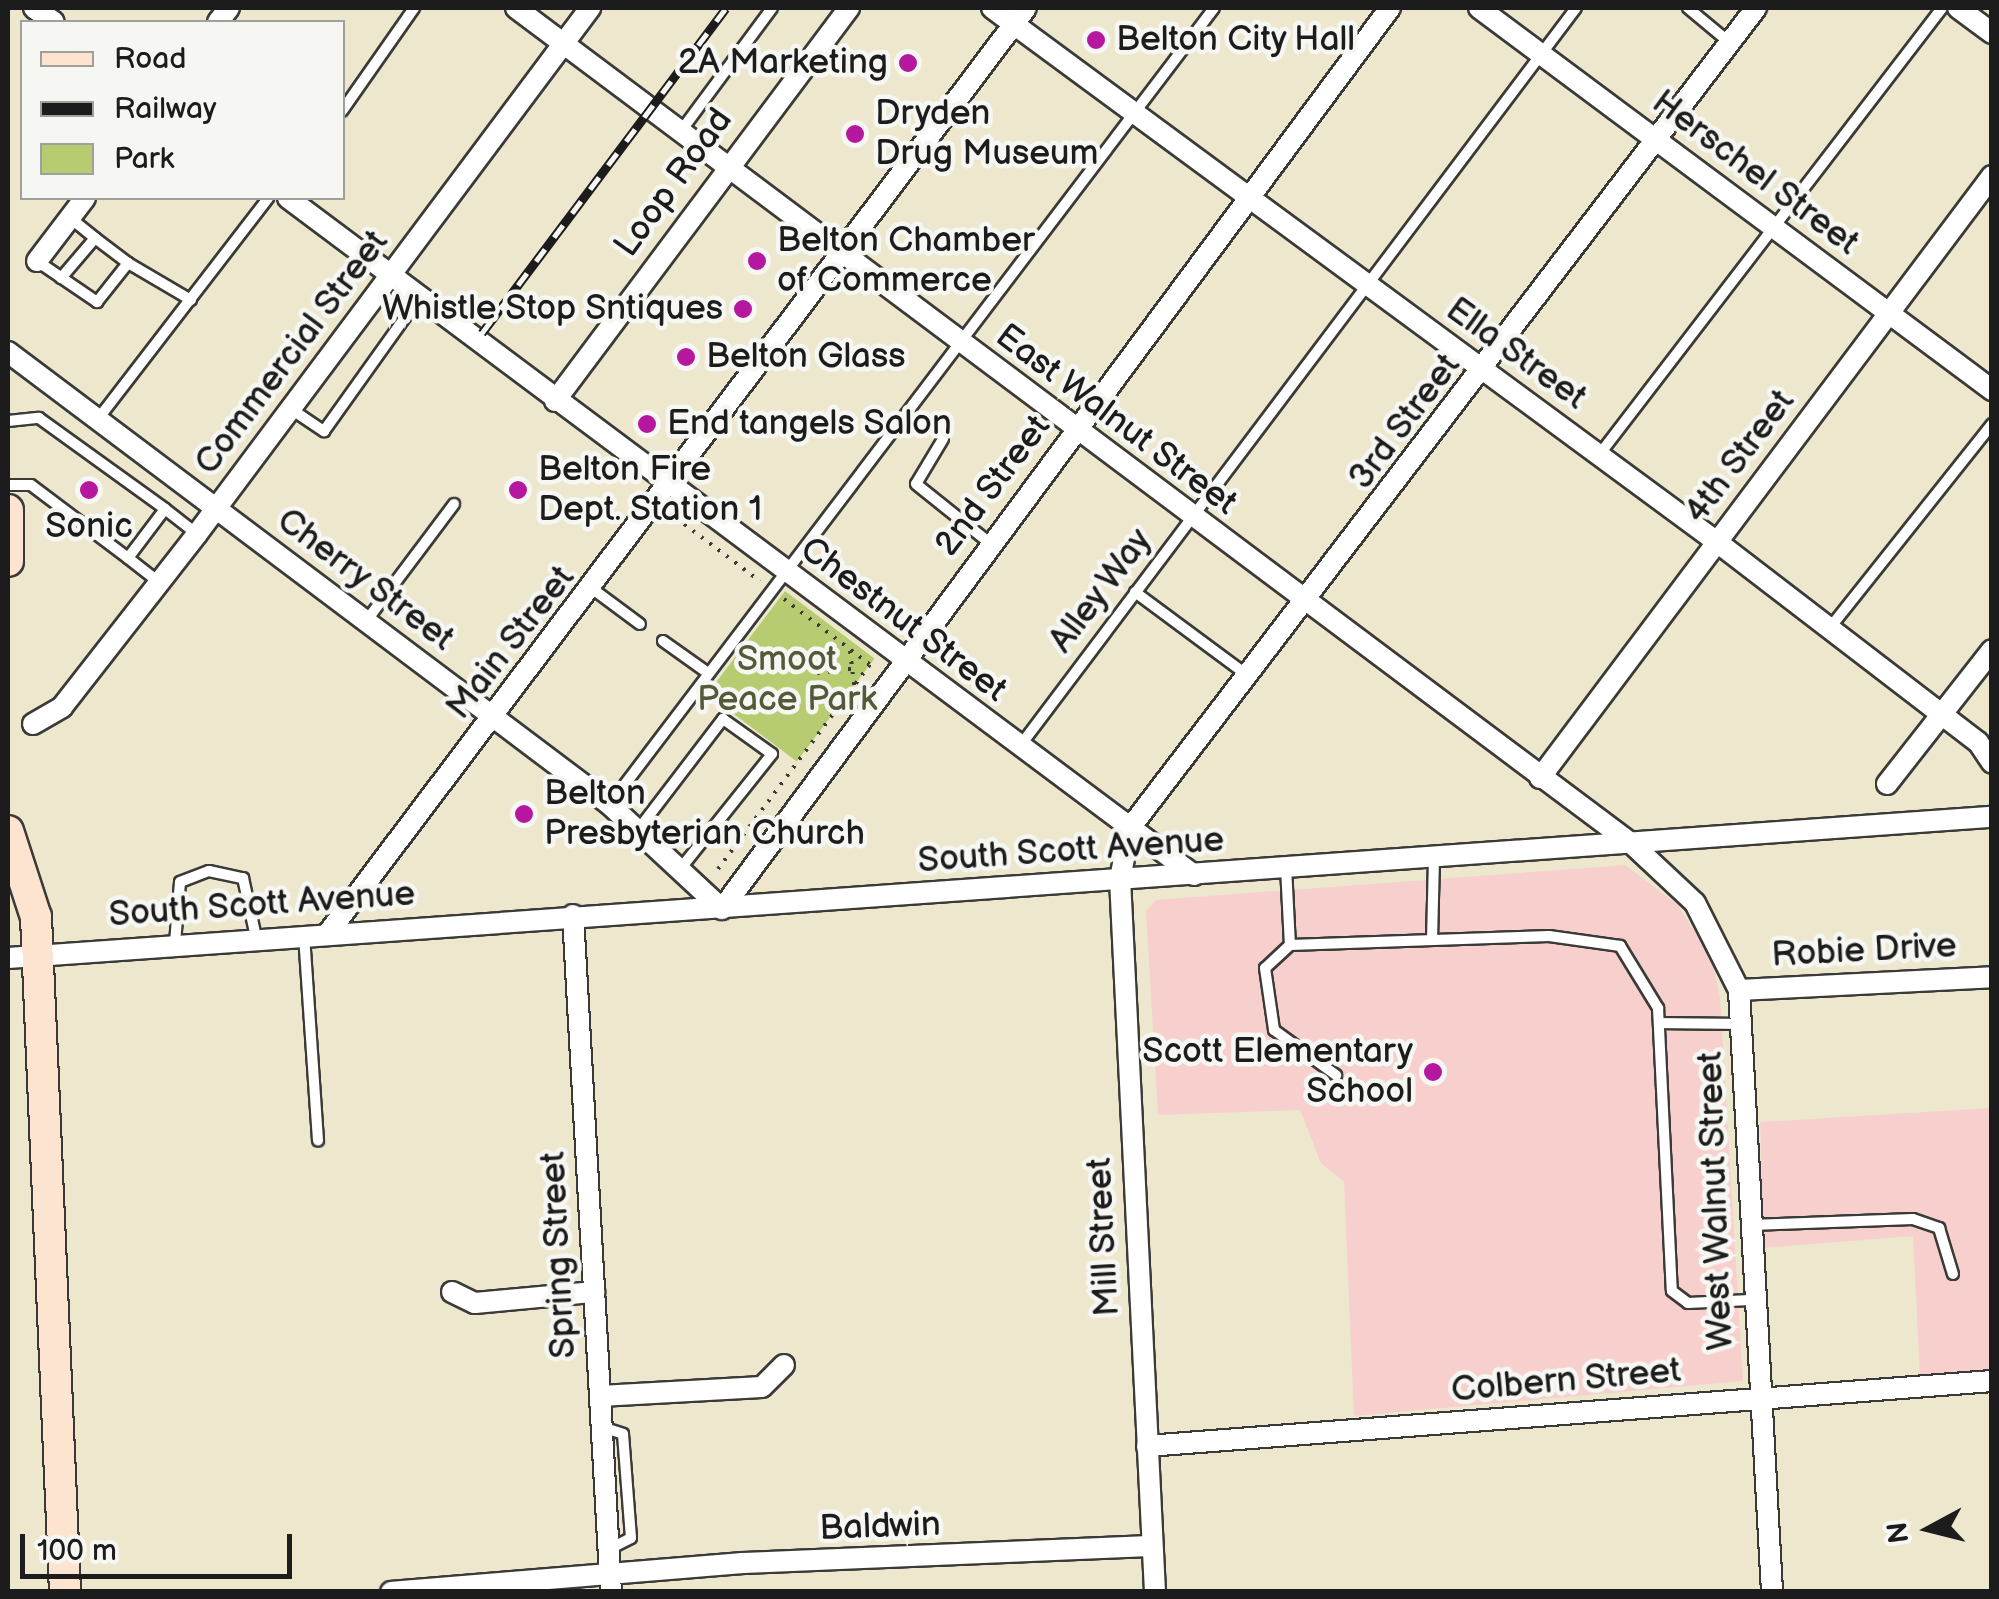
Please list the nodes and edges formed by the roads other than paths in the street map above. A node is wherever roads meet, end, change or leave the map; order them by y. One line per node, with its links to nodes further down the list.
1 (414, 8): 20 (lane)
2 (516, 8): 17 (street, East Walnut Street)
3 (590, 8): 17 (street, Commercial Street)
4 (772, 8): 22 (lane)
5 (849, 8): 24 (street, Loop Road)
6 (992, 8): 15 (street, Ella Street)
7 (1214, 8): 21 (lane)
8 (1390, 8): 26 (street, 2nd Street)
9 (1479, 8): 19 (street, Herschel Street)
10 (1576, 8): 19 (lane, Alley Way)
11 (1688, 8): 18 (lane)
12 (1756, 8): 18 (street, 3rd Street)
13 (1942, 8): 31 (lane)
14 (1958, 8): 16 (street)
15 (1020, 16): 21 (street, Ella Street); 33 (street, Main Street)
16 (1992, 34)
17 (563, 43): 22 (street, East Walnut Street); 36 (street, Commercial Street)
18 (1730, 43): 23 (street, 3rd Street)
19 (1540, 53): 23 (street, Herschel Street); 38 (lane, Alley Way)
20 (345, 106)
21 (1133, 112): 26 (street, Ella Street); 42 (lane)
22 (680, 132): 24 (street, East Walnut Street)
23 (1657, 140): 31 (street, Herschel Street); 44 (street, 3rd Street)
24 (725, 166): 33 (street, East Walnut Street); 46 (street, Loop Road)
25 (1992, 176): 41 (street, 4th Street)
26 (1248, 196): 38 (street, Ella Street); 51 (street, 2nd Street)
27 (84, 200): 30 (street)
28 (266, 200): 40 (lane)
29 (291, 200): 36 (street, Chestnut Street)
30 (70, 218): 32 (lane); 34 (street)
31 (1772, 226): 41 (street, Herschel Street); 53 (lane)
32 (95, 238): 35 (lane); 37 (lane)
33 (844, 258): 42 (street, East Walnut Street); 55 (street, Main Street)
34 (37, 261): 37 (lane)
35 (128, 263): 37 (lane); 40 (lane)
36 (391, 274): 39 (street, Chestnut Street); 47 (street, Commercial Street)
37 (62, 278)
38 (1365, 283): 44 (street, Ella Street); 60 (lane, Alley Way)
39 (420, 298): 46 (street, Chestnut Street); 47 (lane)
40 (191, 300): 48 (lane)
41 (1889, 313): 45 (street, Herschel Street); 62 (street, 4th Street)
42 (961, 344): 51 (street, East Walnut Street); 66 (lane)
43 (8, 352): 48 (street, Cherry Street)
44 (1484, 370): 53 (street, Ella Street); 70 (street, 3rd Street)
45 (1992, 390)
46 (555, 401): 55 (street, Chestnut Street)
47 (291, 409): 57 (street, Commercial Street)
48 (98, 419): 57 (street, Cherry Street)
49 (8, 420): 58 (lane)
50 (1992, 424): 73 (lane)
51 (1076, 430): 60 (street, East Walnut Street); 63 (street, 2nd Street)
52 (943, 439): 63 (lane)
53 (1599, 455): 62 (street, Ella Street)
54 (8, 484): 64 (lane)
55 (670, 486): 66 (street, Chestnut Street); 68 (street, Main Street)
56 (454, 504): 71 (lane)
57 (217, 508): 61 (street, Commercial Street); 71 (street, Cherry Street)
58 (164, 509): 61 (lane); 64 (lane)
59 (8, 510): 65 (main road)
60 (1191, 516): 69 (lane, Alley Way); 70 (street, East Walnut Street)
61 (197, 534): 67 (street, Commercial Street)
62 (1716, 542): 73 (street, Ella Street); 84 (street, 4th Street)
63 (991, 544): 76 (street, 2nd Street)
64 (128, 558): 67 (lane)
65 (8, 560)
66 (784, 572): 76 (street, Chestnut Street); 77 (lane)
67 (159, 582): 81 (street, Commercial Street)
68 (594, 590): 72 (lane); 79 (street, Main Street)
69 (1135, 592): 78 (lane); 82 (lane, Alley Way)
70 (1308, 604): 78 (street, 3rd Street); 84 (street, East Walnut Street)
71 (367, 620): 79 (street, Cherry Street)
72 (640, 624)
73 (1828, 630): 80 (street, Ella Street)
74 (663, 642): 77 (lane)
75 (1992, 650): 80 (street)
76 (901, 660): 82 (street, Chestnut Street); 97 (street, 2nd Street)
77 (708, 674): 86 (lane)
78 (1250, 677): 88 (street, 3rd Street)
79 (494, 717): 86 (street, Cherry Street); 99 (street, Main Street)
80 (1939, 717): 83 (street, Ella Street); 85 (street)
81 (33, 724)
82 (1020, 747): 88 (street, Chestnut Street)
83 (1992, 763)
84 (1540, 778): 91 (street, East Walnut Street)
85 (1887, 784)
86 (609, 804): 89 (street, Cherry Street)
87 (1992, 816): 91 (street, South Scott Avenue)
88 (1130, 828): 95 (street, Chestnut Street); 96 (street, 3rd Street)
89 (638, 830): 94 (street, Cherry Street); 94 (lane)
90 (8, 831): 105 (main road)
91 (1632, 844): 92 (street, South Scott Avenue); 107 (street, West Walnut Street)
92 (1434, 855): 93 (street, South Scott Avenue); 102 (lane)
93 (1286, 867): 95 (street, South Scott Avenue); 104 (lane)
94 (681, 868): 97 (street, Cherry Street)
95 (1194, 875): 96 (street, South Scott Avenue)
96 (1120, 879): 97 (street, South Scott Avenue); 121 (street, Mill Street)
97 (722, 909): 98 (street, South Scott Avenue)
98 (573, 915): 99 (street, South Scott Avenue); 115 (street, Spring Street)
99 (330, 932): 100 (street, South Scott Avenue)
100 (304, 934): 101 (street, South Scott Avenue); 111 (lane)
101 (256, 937): 103 (street, South Scott Avenue); 103 (lane)
102 (1432, 940): 104 (lane); 108 (lane)
103 (175, 943): 105 (street, South Scott Avenue)
104 (1290, 945): 110 (lane)
105 (21, 957): 124 (main road)
106 (1992, 978): 107 (street, Robie Drive)
107 (1739, 990): 109 (street, West Walnut Street)
108 (1659, 1023): 109 (lane); 116 (lane)
109 (1741, 1024): 112 (street, West Walnut Street)
110 (1336, 1075)
111 (318, 1141)
112 (1746, 1225): 113 (lane); 116 (street, West Walnut Street)
113 (1952, 1274)
114 (452, 1292): 115 (street)
115 (594, 1292): 119 (street, Spring Street)
116 (1750, 1300): 120 (street, West Walnut Street)
117 (784, 1366): 119 (street)
118 (1992, 1380): 120 (street, Colbern Street)
119 (600, 1396): 123 (street, Spring Street)
120 (1758, 1398): 121 (street, Colbern Street); 127 (street, West Walnut Street)
121 (1146, 1446): 122 (street, Mill Street)
122 (1152, 1546): 123 (street, Baldwin); 126 (street, Mill Street)
123 (611, 1584): 125 (street, Baldwin)
124 (65, 1592)
125 (391, 1592)
126 (1155, 1592)
127 (1772, 1592)

